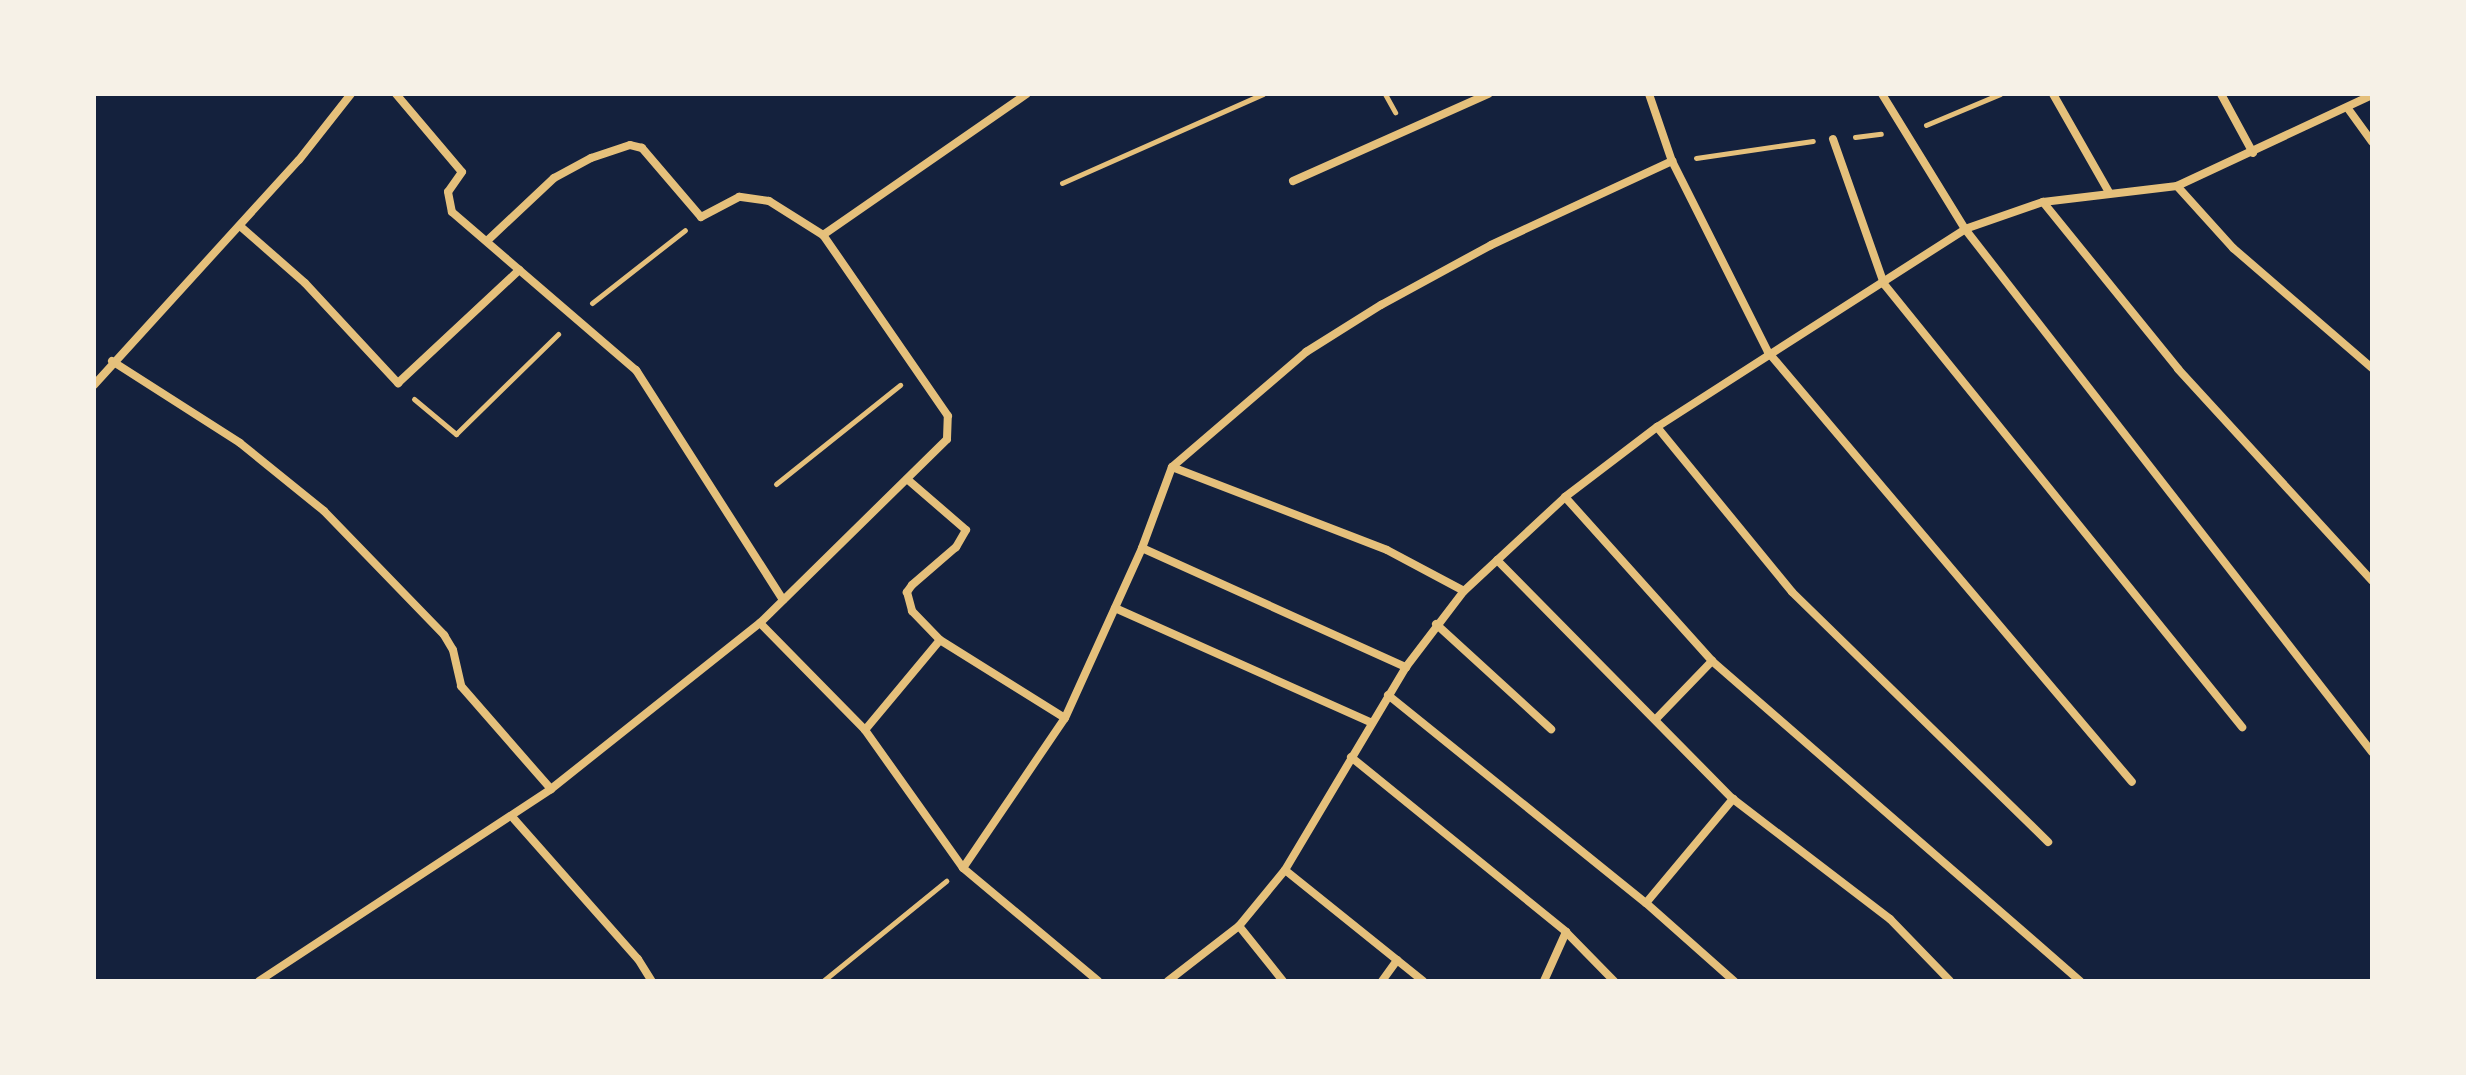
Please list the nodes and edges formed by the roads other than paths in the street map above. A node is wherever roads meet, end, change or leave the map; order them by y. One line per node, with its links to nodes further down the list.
1 (351, 94): 20 (street)
2 (396, 94): 23 (street)
3 (1027, 94): 22 (street)
4 (1488, 94): 10 (street)
5 (1649, 94): 15 (street)
6 (1882, 94): 21 (street)
7 (2053, 94): 18 (street)
8 (2221, 94): 14 (street)
9 (2372, 95): 11 (street)
10 (1476, 97): 16 (street)
11 (2349, 110): 13 (street); 14 (street)
12 (1833, 139): 25 (street)
13 (2372, 142)
14 (2253, 153): 17 (street)
15 (1672, 161): 26 (street); 31 (street)
16 (1293, 181)
17 (2177, 186): 18 (street); 28 (street)
18 (2109, 192): 19 (street)
19 (2043, 202): 21 (street); 36 (street)
20 (240, 226): 24 (street); 27 (street)
21 (1965, 229): 25 (street); 52 (street)
22 (823, 235): 23 (street); 32 (street)
23 (487, 241): 24 (street)
24 (519, 270): 38 (street)
25 (1884, 284): 26 (street); 49 (street)
26 (1768, 352): 30 (street); 54 (street)
27 (112, 361): 29 (street); 55 (street)
28 (2372, 368)
29 (94, 385)
30 (1657, 427): 33 (street); 58 (street)
31 (1172, 467): 34 (street); 37 (street)
32 (907, 479): 38 (street); 42 (street)
33 (1565, 497): 35 (street); 43 (street)
34 (1142, 548): 39 (street); 44 (street)
35 (1497, 560): 37 (street); 47 (street)
36 (2372, 581)
37 (1464, 591): 41 (street)
38 (783, 600): 40 (street)
39 (1115, 608): 46 (street); 48 (street)
40 (760, 623): 51 (street); 55 (street)
41 (1436, 624): 44 (street); 50 (street)
42 (940, 640): 46 (street); 51 (street)
43 (1712, 661): 47 (street); 76 (street)
44 (1406, 667): 45 (street)
45 (1388, 695): 48 (street); 61 (street)
46 (1065, 718): 59 (street)
47 (1656, 719): 56 (street)
48 (1370, 722): 53 (street)
49 (2242, 727)
50 (1551, 729)
51 (865, 730): 59 (street)
52 (2372, 752)
53 (1351, 757): 60 (street); 63 (street)
54 (2132, 782)
55 (551, 789): 57 (street)
56 (1733, 799): 61 (street); 75 (street)
57 (514, 819): 65 (street); 66 (street)
58 (2048, 842)
59 (963, 868): 67 (street)
60 (1285, 870): 62 (street); 64 (street)
61 (1646, 903): 74 (street)
62 (1239, 926): 68 (street); 69 (street)
63 (1566, 932): 72 (street); 73 (street)
64 (1397, 960): 70 (street); 71 (street)
65 (259, 981)
66 (652, 981)
67 (1098, 981)
68 (1168, 981)
69 (1283, 981)
70 (1382, 981)
71 (1423, 981)
72 (1544, 981)
73 (1614, 981)
74 (1734, 981)
75 (1950, 981)
76 (2080, 981)

